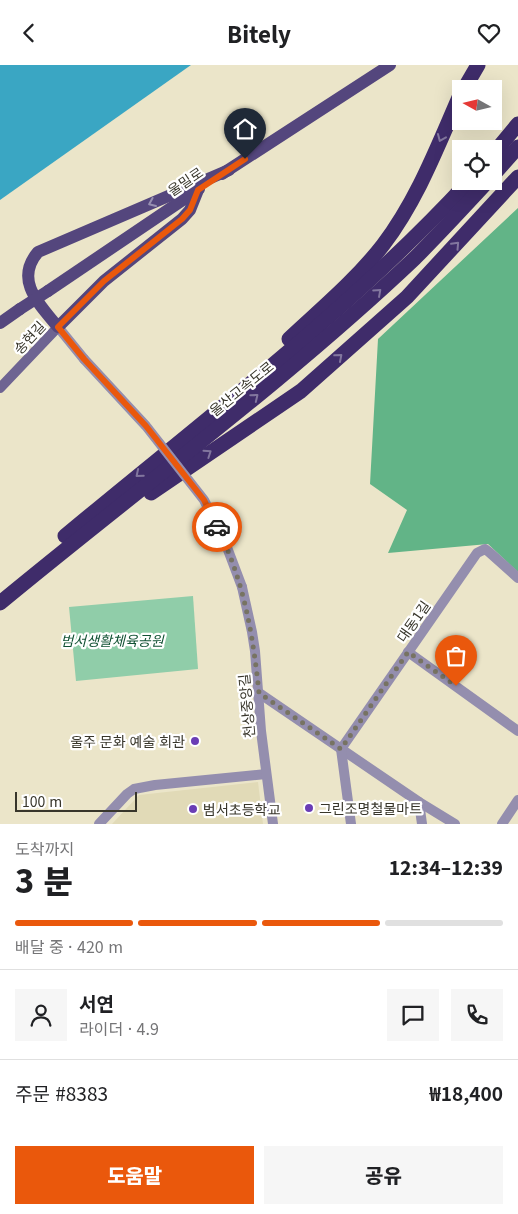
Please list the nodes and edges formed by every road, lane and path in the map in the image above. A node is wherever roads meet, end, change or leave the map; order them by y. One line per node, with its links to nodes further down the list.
1 (390, 65): 9 (main road, 울밀로)
2 (478, 65): 3 (highway)
3 (469, 80)
4 (452, 113): 17 (highway, one-way to 17)
5 (518, 124): 6 (highway)
6 (502, 143)
7 (518, 147): 8 (highway)
8 (502, 166)
9 (229, 170): 11 (main road, 울밀로); 15 (main road, one-way to 15)
10 (518, 177): 18 (highway, one-way to 10)
11 (198, 190): 14 (main road, 울밀로, bridge); 15 (main road)
12 (460, 190): 17 (highway, 울산고속도로)
13 (479, 190): 18 (highway, 울산고속도로, one-way to 13)
14 (0, 323)
15 (58, 327): 16 (main road, 송현길); 23 (street, 천상중앙길, bridge)
16 (0, 388)
17 (231, 399): 20 (highway, 울산고속도로, one-way to 20)
18 (122, 505): 21 (highway, 울산고속도로)
19 (518, 578): 22 (street, 대동1길)
20 (0, 590)
21 (0, 603)
22 (408, 652): 24 (street); 25 (street, 대동1길)
23 (259, 693): 25 (street); 26 (street, 천상중앙길)
24 (518, 731)
25 (341, 749): 28 (street); 31 (street)
26 (266, 773): 29 (street); 30 (street, 천상중앙길)
27 (518, 800): 34 (street)
28 (419, 802): 32 (street); 33 (street)
29 (99, 824)
30 (273, 824)
31 (351, 824)
32 (422, 824)
33 (455, 824)
34 (502, 824)

